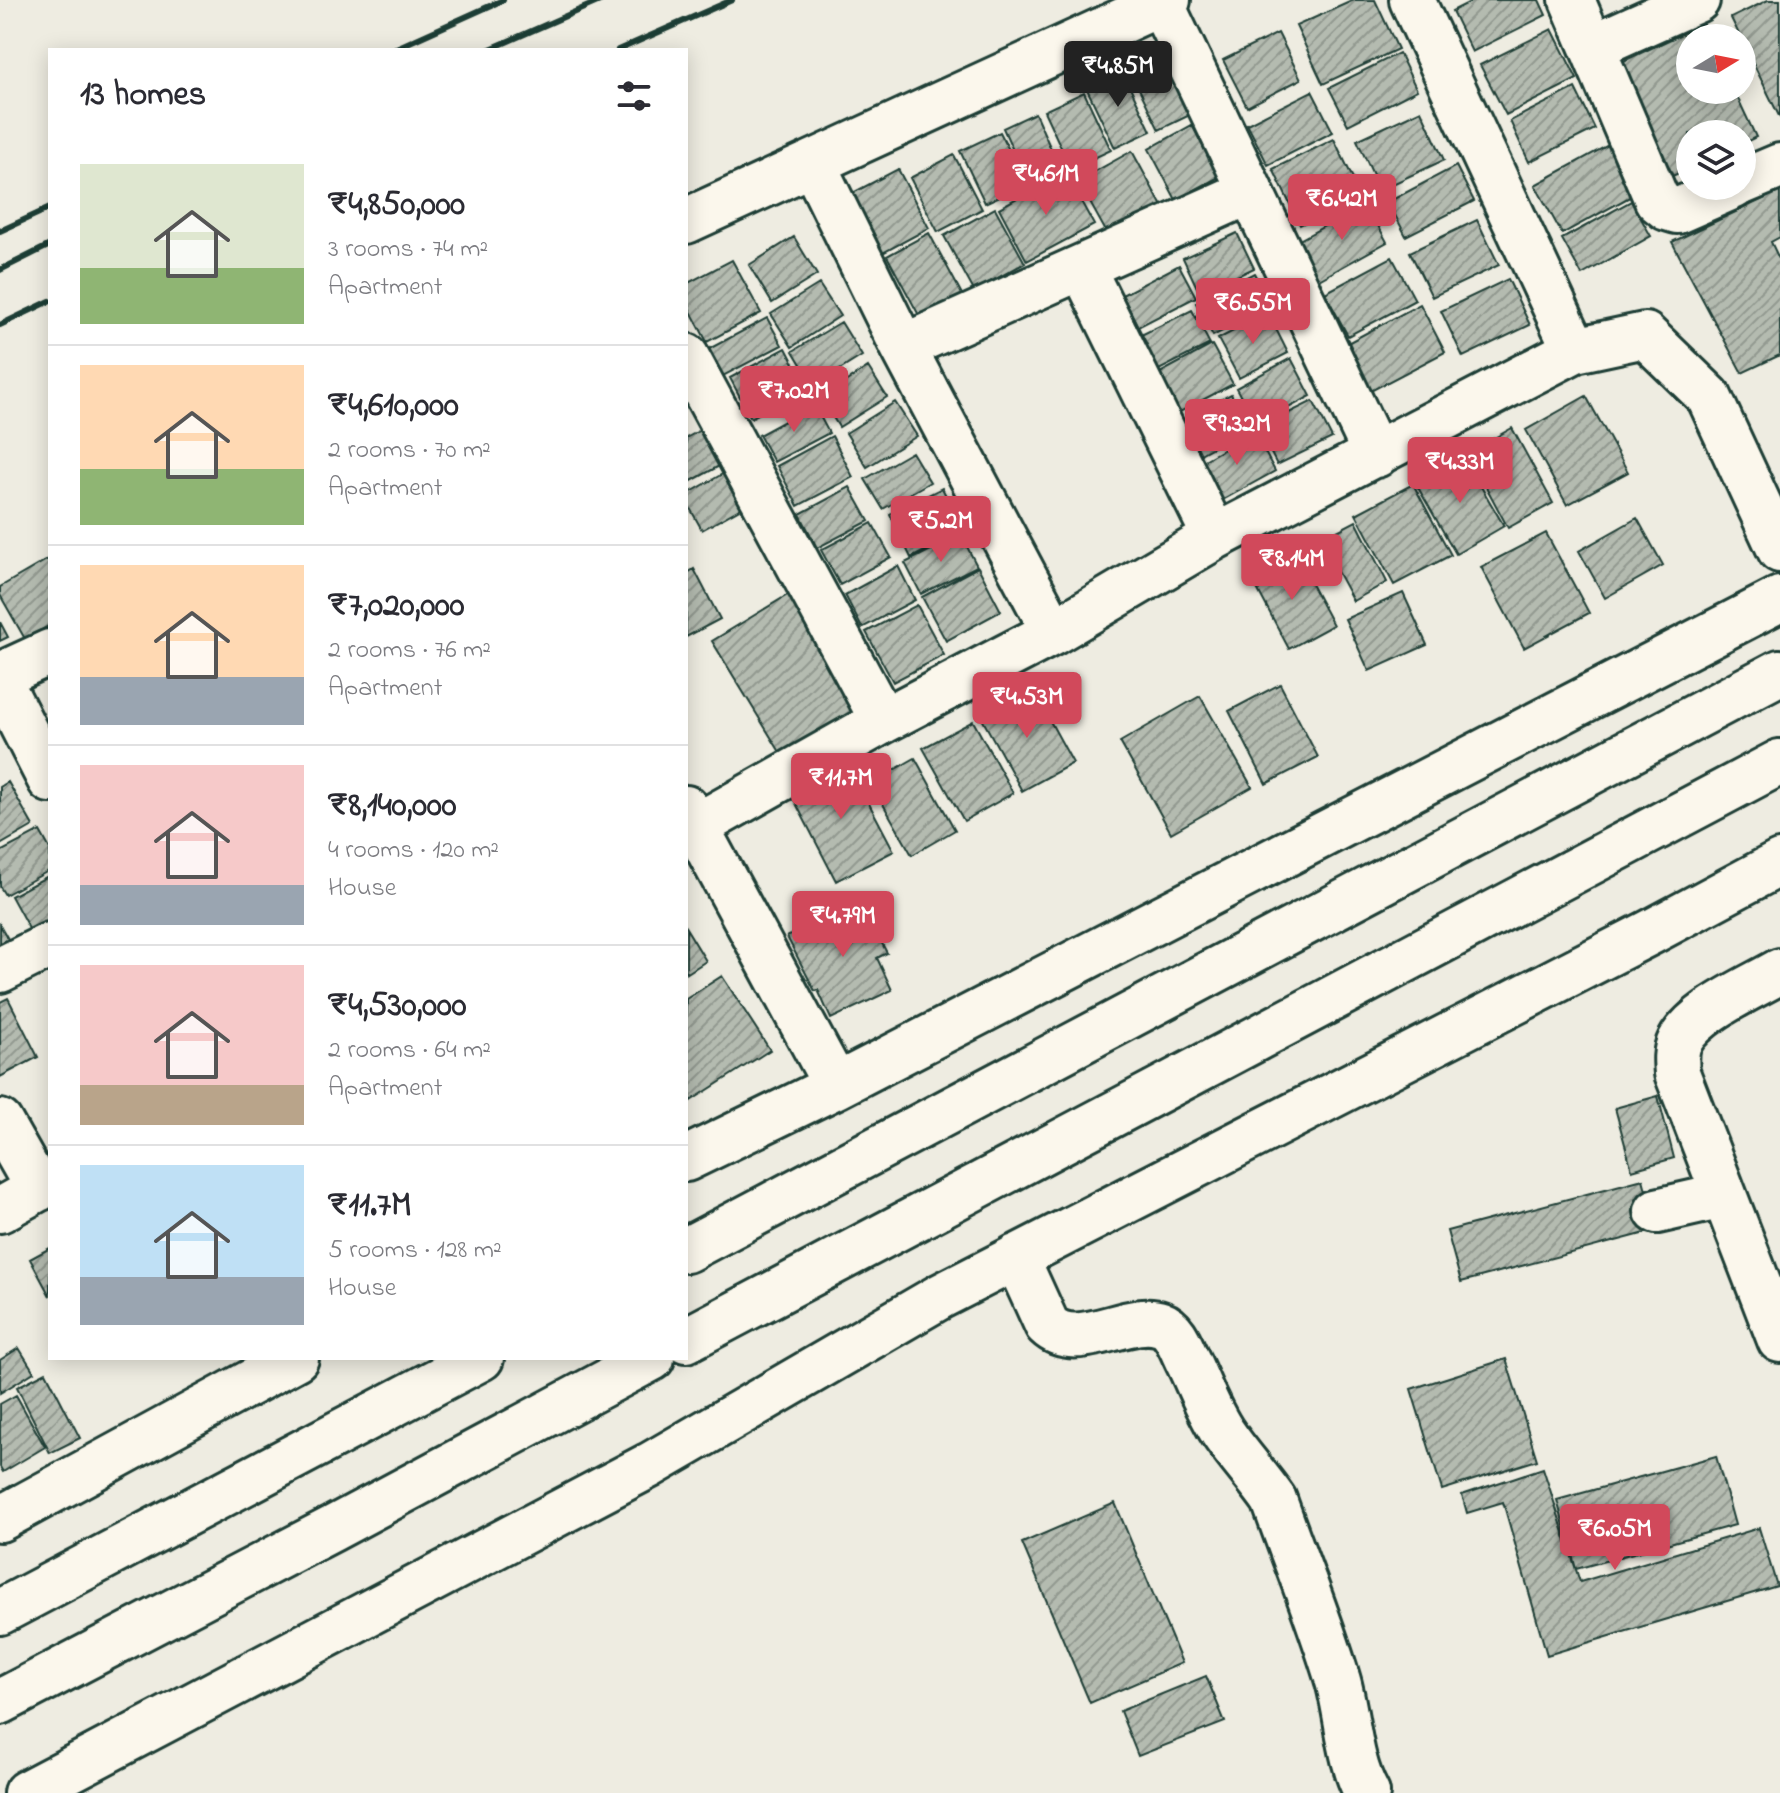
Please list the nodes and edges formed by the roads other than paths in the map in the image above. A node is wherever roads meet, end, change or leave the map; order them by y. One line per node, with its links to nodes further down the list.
1 (1412, 0): 14 (street)
2 (1572, 0): 5 (street)
3 (1697, 0): 5 (street)
4 (1164, 1): 6 (street); 9 (street)
5 (1592, 47): 10 (street)
6 (813, 164): 11 (street); 13 (street)
7 (1780, 166): 8 (street)
8 (1756, 176)
9 (1249, 192): 12 (street); 16 (street)
10 (1702, 200)
11 (688, 220)
12 (1082, 267): 13 (street); 17 (street)
13 (903, 347): 20 (street)
14 (1575, 350): 16 (street); 18 (street)
15 (688, 360): 25 (street)
16 (1376, 455): 17 (street)
17 (1215, 537): 20 (street)
18 (1780, 550)
19 (1780, 599): 33 (street)
20 (1054, 632): 25 (street)
21 (48, 653): 23 (street)
22 (1780, 672): 40 (street)
23 (0, 675)
24 (0, 682): 27 (street)
25 (883, 721): 28 (street)
26 (1780, 762): 42 (street)
27 (48, 776)
28 (689, 822): 33 (street)
29 (1780, 863): 41 (street)
30 (48, 946): 31 (street)
31 (0, 970)
32 (1780, 971): 37 (street)
33 (836, 1086): 35 (street)
34 (0, 1122): 36 (street)
35 (688, 1158)
36 (44, 1185): 38 (street)
37 (1723, 1196): 39 (street); 43 (street)
38 (0, 1210)
39 (1657, 1211)
40 (688, 1249)
41 (1016, 1257): 50 (street); 51 (street)
42 (688, 1339)
43 (1780, 1340)
44 (292, 1360): 47 (street)
45 (477, 1360): 48 (street)
46 (648, 1360): 49 (street)
47 (0, 1519)
48 (0, 1612)
49 (0, 1702)
50 (26, 1793)
51 (1367, 1793)

